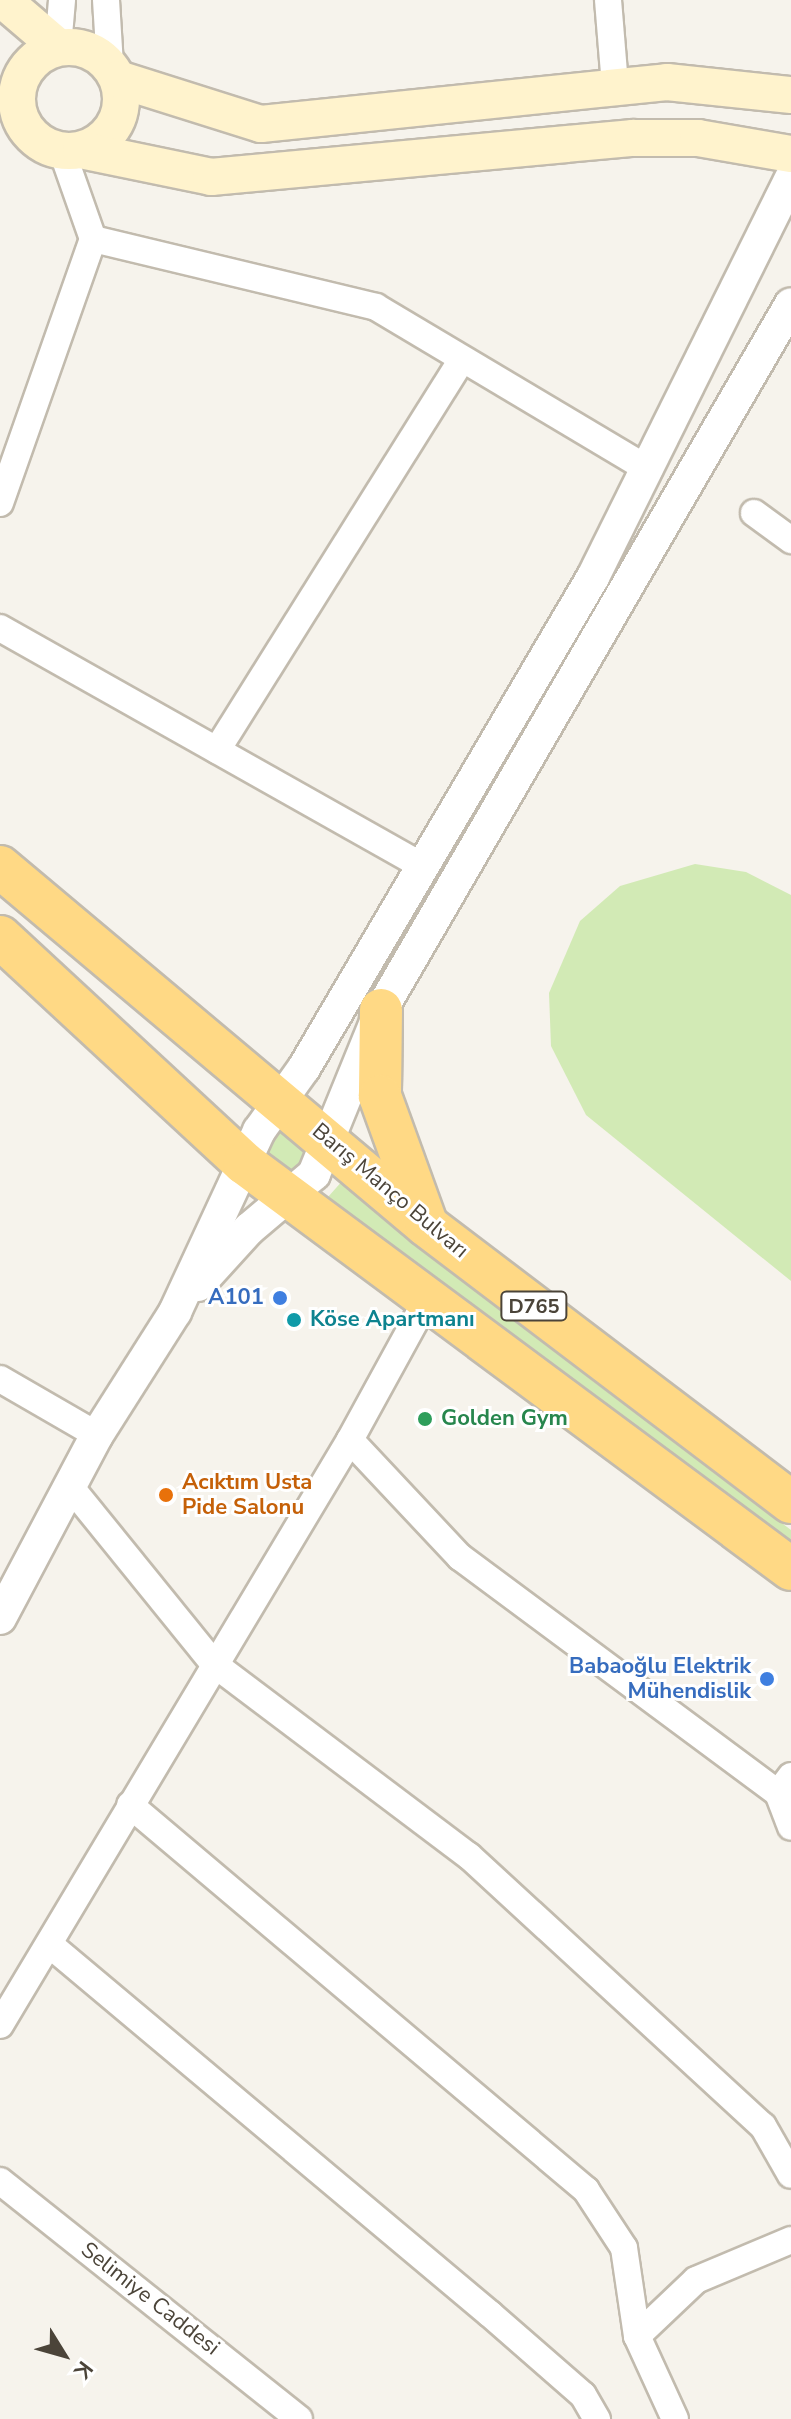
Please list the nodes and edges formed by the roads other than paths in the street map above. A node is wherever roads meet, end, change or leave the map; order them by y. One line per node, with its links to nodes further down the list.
1 (3, 0): 5 (main road)
2 (62, 0): 5 (street)
3 (106, 0): 6 (street)
4 (608, 0): 7 (street)
5 (58, 47): 6 (main road); 9 (main road)
6 (114, 72): 7 (main road); 10 (main road)
7 (615, 85): 8 (main road)
8 (791, 95)
9 (10, 107): 10 (main road)
10 (72, 151): 11 (main road); 13 (street)
11 (791, 154)
12 (791, 178): 16 (street)
13 (93, 239): 15 (street); 17 (street)
14 (791, 304): 25 (street)
15 (462, 360): 16 (street); 21 (street)
16 (649, 470): 22 (street)
17 (0, 503)
18 (754, 513): 19 (street)
19 (791, 540)
20 (0, 628): 21 (street)
21 (217, 750): 22 (street)
22 (423, 866): 26 (street)
23 (0, 867): 26 (highway, Barış Manço Bulvarı / D765)
24 (0, 937): 28 (highway, D765)
25 (381, 1010): 27 (street); 30 (highway)
26 (283, 1102): 27 (highway, Barış Manço Bulvarı / D765); 28 (street)
27 (329, 1139): 29 (street); 30 (highway, Barış Manço Bulvarı / D765)
28 (244, 1163): 29 (highway, D765); 32 (street)
29 (289, 1198): 31 (highway, D765); 32 (street)
30 (426, 1225): 37 (highway, Barış Manço Bulvarı / D765)
31 (425, 1303): 35 (street); 38 (highway, D765)
32 (175, 1312): 34 (street)
33 (0, 1379): 34 (street)
34 (97, 1435): 36 (street)
35 (350, 1440): 40 (street); 41 (street)
36 (73, 1490): 39 (street); 40 (street)
37 (791, 1502)
38 (791, 1569)
39 (0, 1618)
40 (214, 1664): 42 (street); 46 (street)
41 (787, 1791): 43 (street)
42 (130, 1805): 44 (street); 49 (street)
43 (791, 1827)
44 (49, 1944): 45 (street); 51 (street)
45 (0, 2025)
46 (791, 2175)
47 (0, 2181): 50 (street, Selimiye Caddesi)
48 (791, 2240): 49 (street)
49 (637, 2336): 52 (street)
50 (299, 2419)
51 (597, 2419)
52 (675, 2419)

